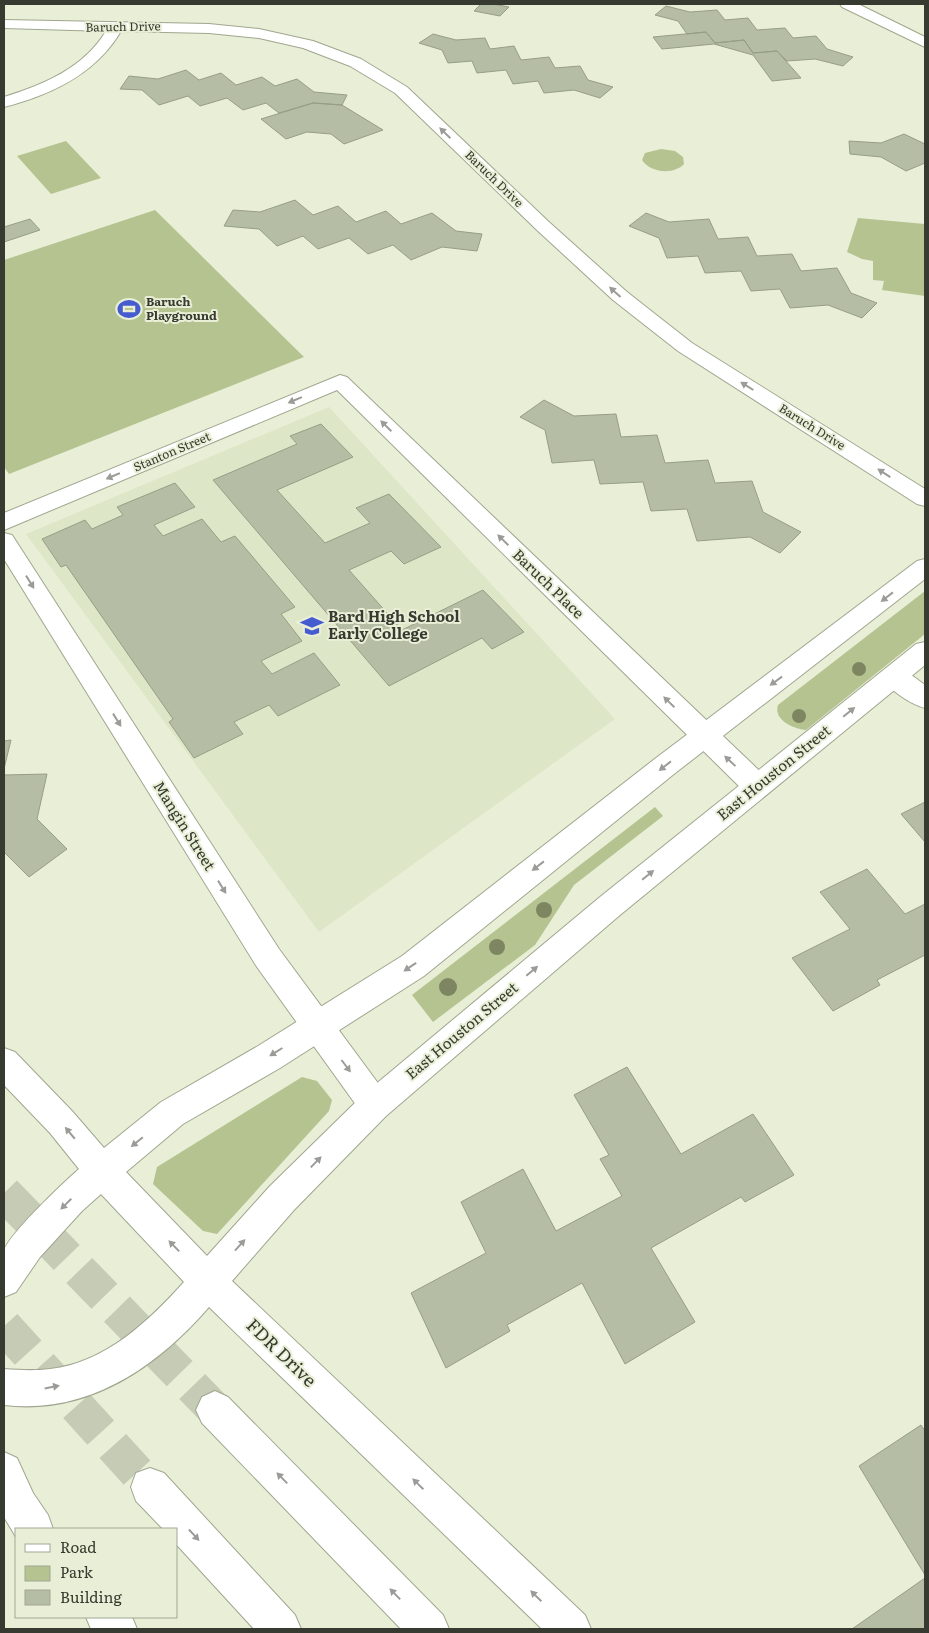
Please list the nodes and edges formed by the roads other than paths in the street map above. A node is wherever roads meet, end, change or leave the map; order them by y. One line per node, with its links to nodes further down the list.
1 (847, 4): 4 (main road)
2 (4, 24): 3 (main road, Baruch Drive)
3 (116, 28): 5 (main road); 7 (main road, Baruch Drive, one-way to 3)
4 (925, 43)
5 (4, 102)
6 (340, 381): 8 (main road, Stanton Street, one-way to 8); 14 (main road, Baruch Place, one-way to 6)
7 (925, 499)
8 (4, 522)
9 (4, 541): 16 (main road, Mangin Street, one-way to 16)
10 (925, 566): 14 (main road, one-way to 14)
11 (925, 651): 12 (main road, East Houston Street)
12 (894, 676): 13 (main road); 15 (main road, East Houston Street, one-way to 12)
13 (925, 698)
14 (704, 736): 15 (main road, Baruch Place, one-way to 14); 16 (main road, one-way to 16)
15 (757, 786): 18 (main road, East Houston Street, one-way to 15)
16 (317, 1027): 18 (main road, Mangin Street, one-way to 18); 19 (main road, one-way to 19)
17 (4, 1063): 19 (main road, FDR Drive, one-way to 17)
18 (375, 1105): 21 (main road, East Houston Street, one-way to 18)
19 (102, 1171): 20 (main road, one-way to 20); 21 (main road, FDR Drive, one-way to 19)
20 (4, 1280)
21 (207, 1281): 22 (main road, East Houston Street, one-way to 21); 31 (main road, FDR Drive, one-way to 21)
22 (4, 1387)
23 (215, 1410): 30 (main road, one-way to 23)
24 (4, 1472): 26 (main road)
25 (150, 1487): 29 (main road, one-way to 29)
26 (33, 1528)
27 (107, 1618): 28 (main road)
28 (117, 1629)
29 (281, 1629)
30 (430, 1629)
31 (571, 1629)

